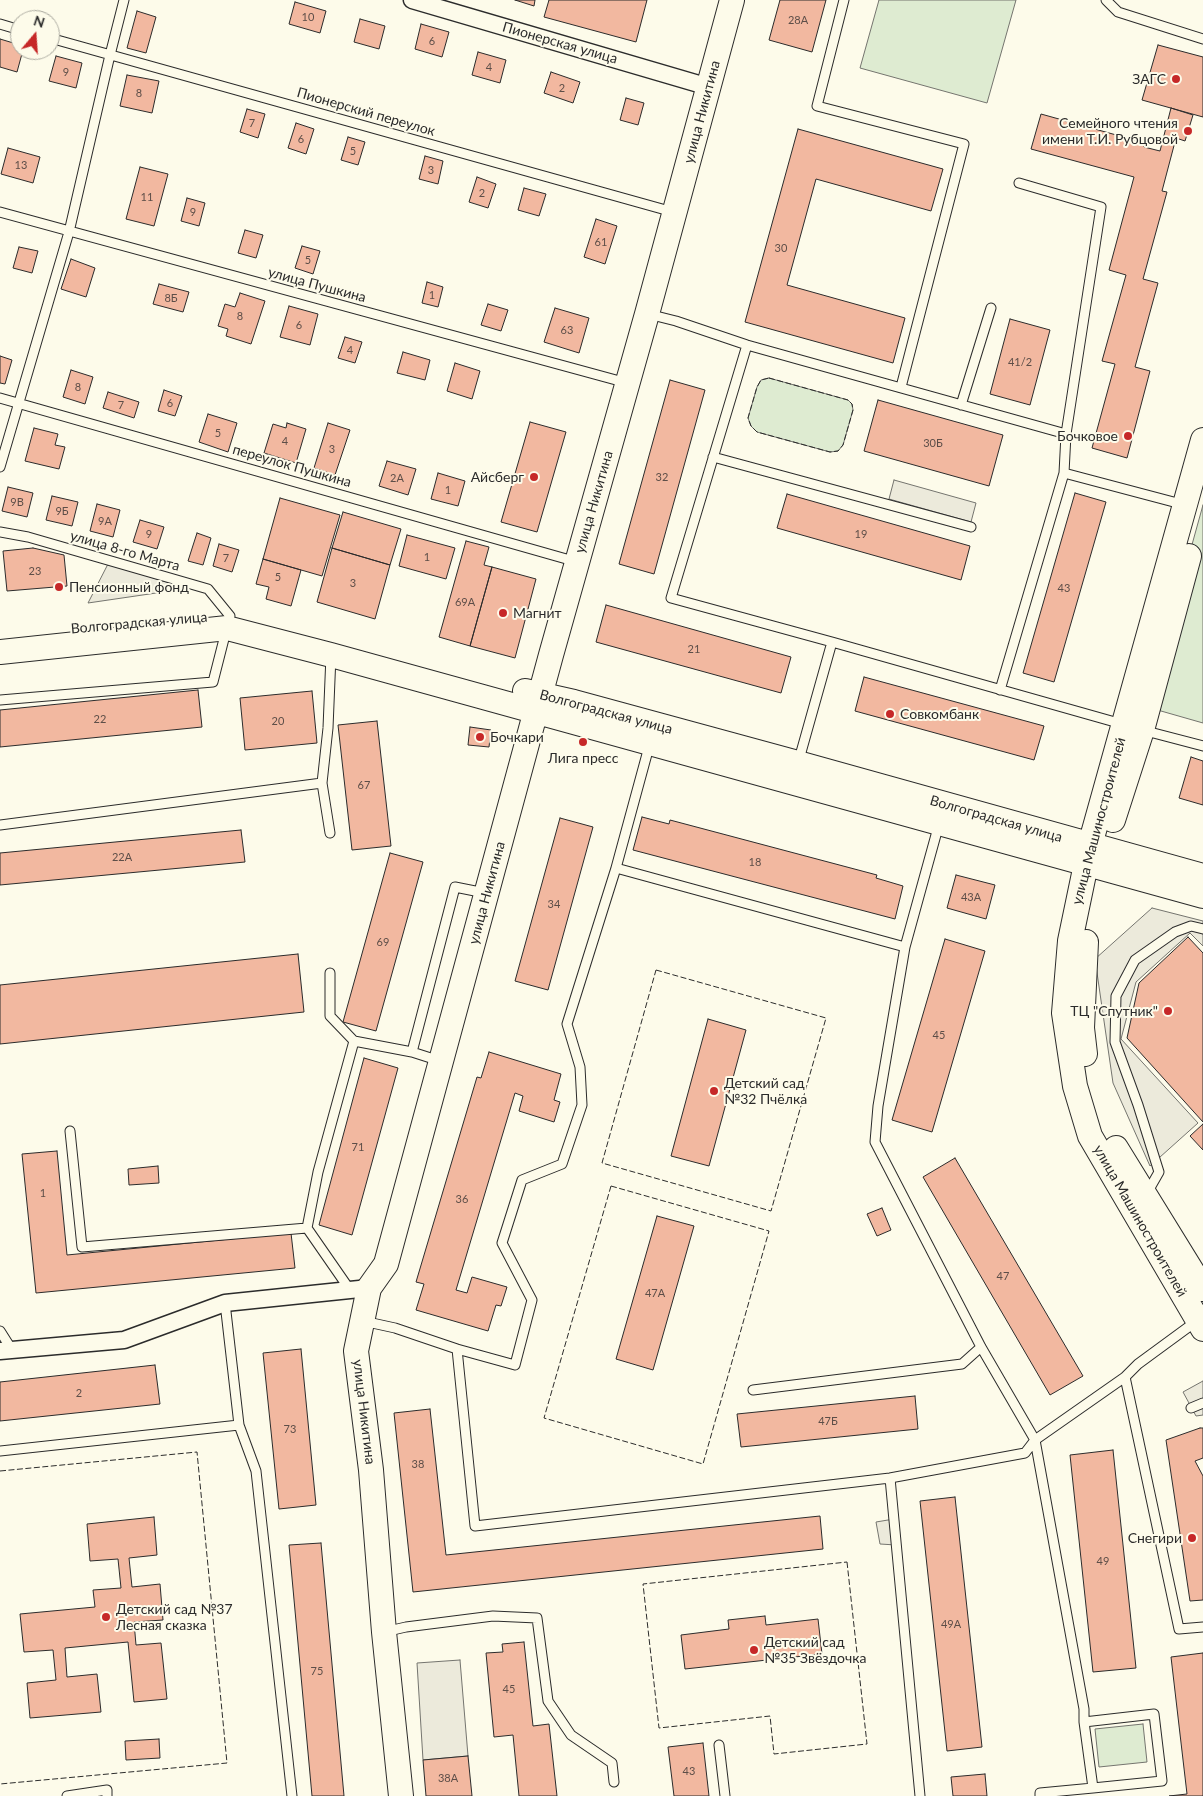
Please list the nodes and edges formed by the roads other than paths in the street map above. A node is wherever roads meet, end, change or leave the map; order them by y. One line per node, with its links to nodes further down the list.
1 (124, 0): 8 (lane)
2 (412, 0): 9 (street, Пионерская улица)
3 (732, 0): 9 (main road, улица Никитина)
4 (844, 0): 18 (lane)
5 (1106, 0): 6 (lane)
6 (1203, 39)
7 (60, 41): 8 (lane, Пионерский переулок)
8 (110, 55): 12 (lane, Пионерский переулок); 13 (lane)
9 (709, 86): 12 (main road, улица Никитина)
10 (1019, 183): 22 (lane)
11 (0, 212): 13 (lane, улица Пушкина)
12 (674, 212): 15 (main road, улица Никитина)
13 (69, 232): 17 (lane, улица Пушкина); 20 (lane)
14 (991, 308): 21 (lane)
15 (647, 314): 16 (lane); 17 (main road, улица Никитина)
16 (747, 345): 18 (lane); 24 (lane)
17 (627, 384): 30 (main road, улица Никитина)
18 (901, 388): 21 (lane)
19 (0, 398): 20 (lane, переулок Пушкина)
20 (19, 403): 25 (lane); 30 (lane, переулок Пушкина)
21 (961, 404): 22 (lane)
22 (1066, 434): 26 (lane)
23 (1203, 440): 27 (main road, улица Машиностроителей)
24 (713, 457): 28 (lane); 33 (lane)
25 (0, 467)
26 (1064, 473): 27 (lane); 36 (lane)
27 (1195, 504): 39 (main road, улица Машиностроителей)
28 (971, 528)
29 (0, 532): 31 (lane, улица 8-го Марта)
30 (577, 562): 38 (main road, улица Никитина)
31 (229, 622): 32 (main road, Волгоградская улица); 34 (main road); 35 (main road); 37 (lane); 38 (main road, Волгоградская улица)
32 (0, 637)
33 (832, 642): 36 (lane); 42 (lane)
34 (0, 652)
35 (331, 655): 38 (main road); 43 (lane)
36 (1000, 690): 39 (lane)
37 (0, 700)
38 (538, 703): 40 (main road, Волгоградская улица); 50 (main road, улица Никитина)
39 (1133, 727): 41 (lane); 47 (main road, улица Машиностроителей)
40 (652, 734): 42 (main road, Волгоградская улица); 44 (main road); 48 (lane)
41 (1203, 746)
42 (798, 763): 44 (main road, Волгоградская улица)
43 (322, 783): 45 (lane); 46 (lane)
44 (941, 814): 47 (main road, Волгоградская улица); 53 (lane)
45 (0, 825)
46 (330, 833)
47 (1095, 857): 49 (main road, Волгоградская улица); 51 (main road); 59 (main road, улица Машиностроителей)
48 (616, 868): 53 (lane); 68 (lane)
49 (1203, 876)
50 (487, 893): 56 (lane); 57 (main road, улица Никитина)
51 (1203, 896)
52 (1203, 929): 59 (lane)
53 (905, 947): 67 (lane)
54 (330, 973): 55 (lane)
55 (354, 1041): 56 (lane); 60 (lane)
56 (412, 1052): 57 (lane)
57 (441, 1062): 61 (main road, улица Никитина)
58 (70, 1131): 60 (lane)
59 (1140, 1204): 62 (main road); 65 (main road, улица Машиностроителей)
60 (307, 1228): 61 (lane)
61 (360, 1289): 63 (street); 64 (main road, улица Никитина)
62 (1203, 1289)
63 (225, 1303): 69 (street); 74 (lane)
64 (363, 1321): 68 (lane); 79 (main road, улица Никитина)
65 (1200, 1324): 70 (lane)
66 (0, 1332): 69 (lane)
67 (981, 1347): 71 (lane); 75 (lane)
68 (457, 1348): 77 (lane)
69 (6, 1351)
70 (1126, 1377): 75 (lane); 78 (lane)
71 (752, 1390)
72 (1203, 1403): 73 (lane)
73 (1191, 1408)
74 (240, 1425): 76 (lane); 86 (lane)
75 (1036, 1440): 77 (lane); 80 (lane)
76 (0, 1450)
77 (890, 1478): 89 (lane)
78 (1203, 1627)
79 (384, 1632): 82 (lane); 87 (main road, улица Никитина)
80 (1084, 1722): 83 (lane); 83 (lane)
81 (719, 1745): 88 (lane)
82 (614, 1782)
83 (1093, 1788): 90 (lane)
84 (67, 1796): 85 (lane)
85 (107, 1796)
86 (292, 1796)
87 (401, 1796)
88 (725, 1796)
89 (920, 1796)
90 (1040, 1796)

